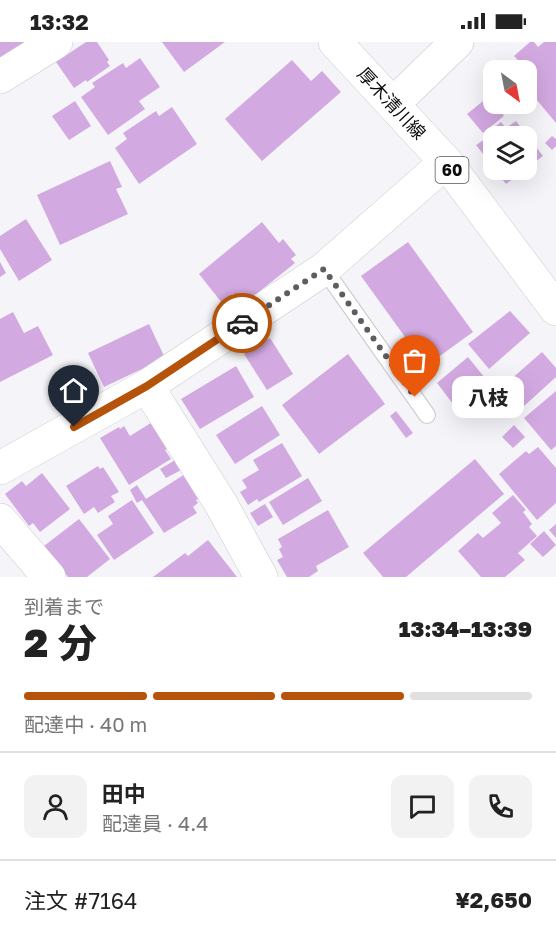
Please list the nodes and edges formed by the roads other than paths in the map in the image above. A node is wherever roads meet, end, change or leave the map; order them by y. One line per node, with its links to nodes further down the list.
1 (56, 42): 4 (street)
2 (335, 42): 5 (street, 厚木清川線 / 60)
3 (457, 42): 5 (street)
4 (0, 77)
5 (393, 104): 6 (street, 厚木清川線 / 60)
6 (446, 162): 7 (street); 8 (street, 厚木清川線 / 60)
7 (324, 269): 9 (street); 10 (lane)
8 (553, 300)
9 (147, 386): 11 (street); 14 (street)
10 (427, 415)
11 (0, 468)
12 (0, 520): 13 (street)
13 (49, 577)
14 (261, 577)

